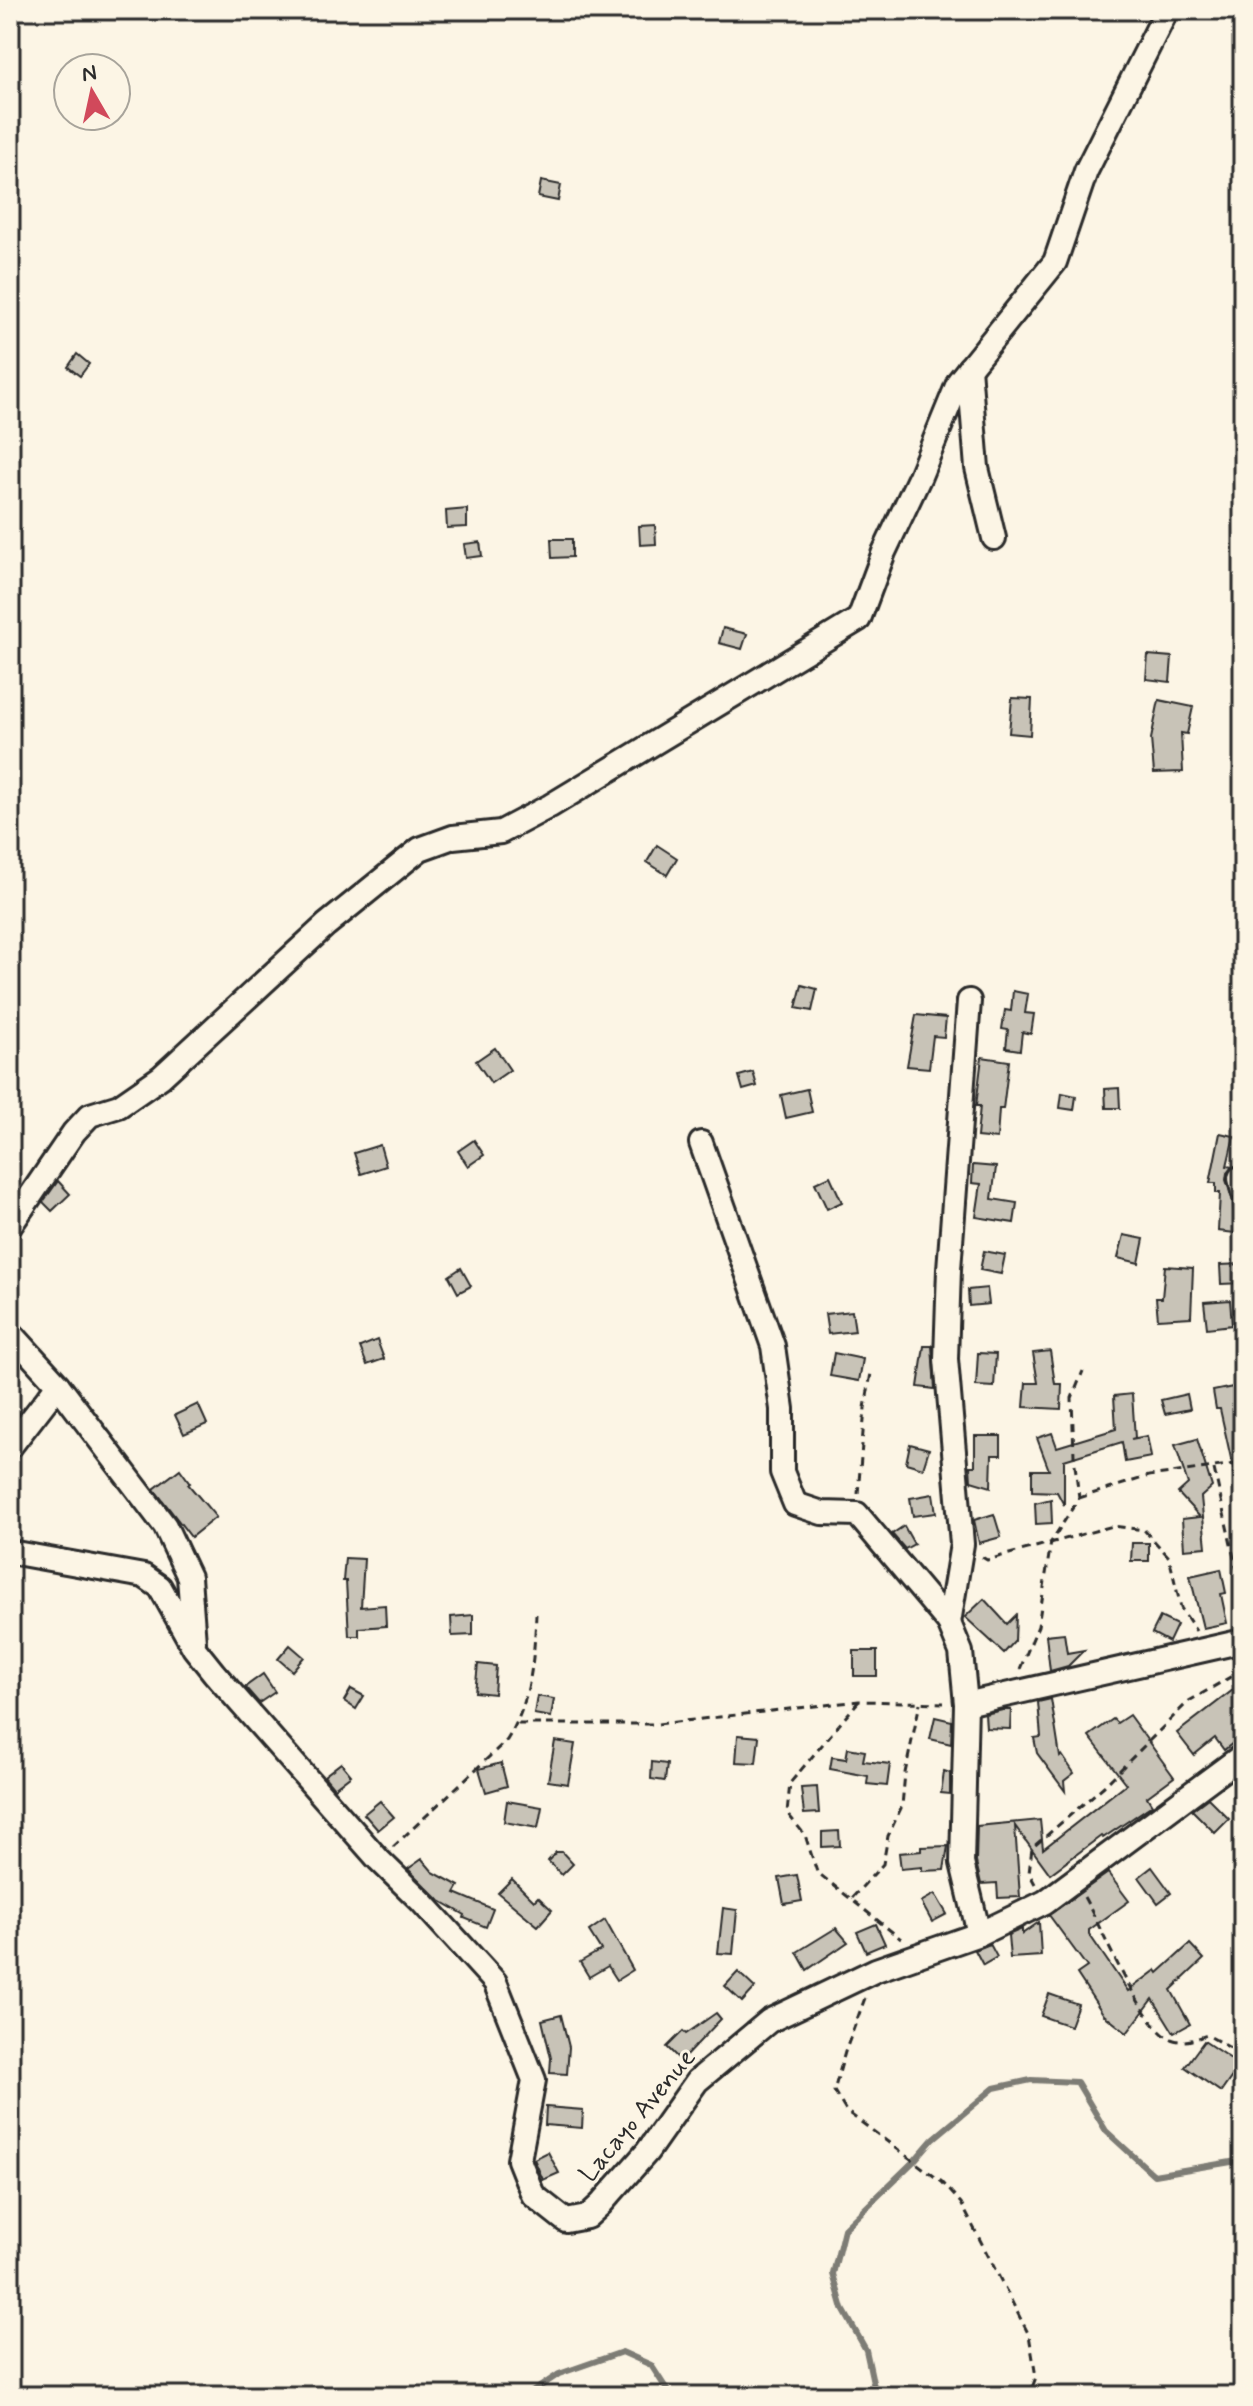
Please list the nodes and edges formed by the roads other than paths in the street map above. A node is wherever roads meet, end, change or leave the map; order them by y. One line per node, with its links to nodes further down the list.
1 (1167, 10): 2 (street)
2 (969, 368): 3 (street); 6 (street)
3 (994, 538)
4 (969, 1001): 11 (street)
5 (701, 1143): 11 (street)
6 (10, 1226)
7 (10, 1332): 8 (street)
8 (58, 1385): 9 (street); 13 (street)
9 (10, 1447)
10 (10, 1552): 13 (street, Lacayo Avenue)
11 (949, 1623): 14 (street)
12 (1243, 1641): 14 (street)
13 (194, 1648): 16 (street, Lacayo Avenue)
14 (966, 1704): 16 (street)
15 (1243, 1755): 16 (street, Lacayo Avenue)
16 (979, 1934)

